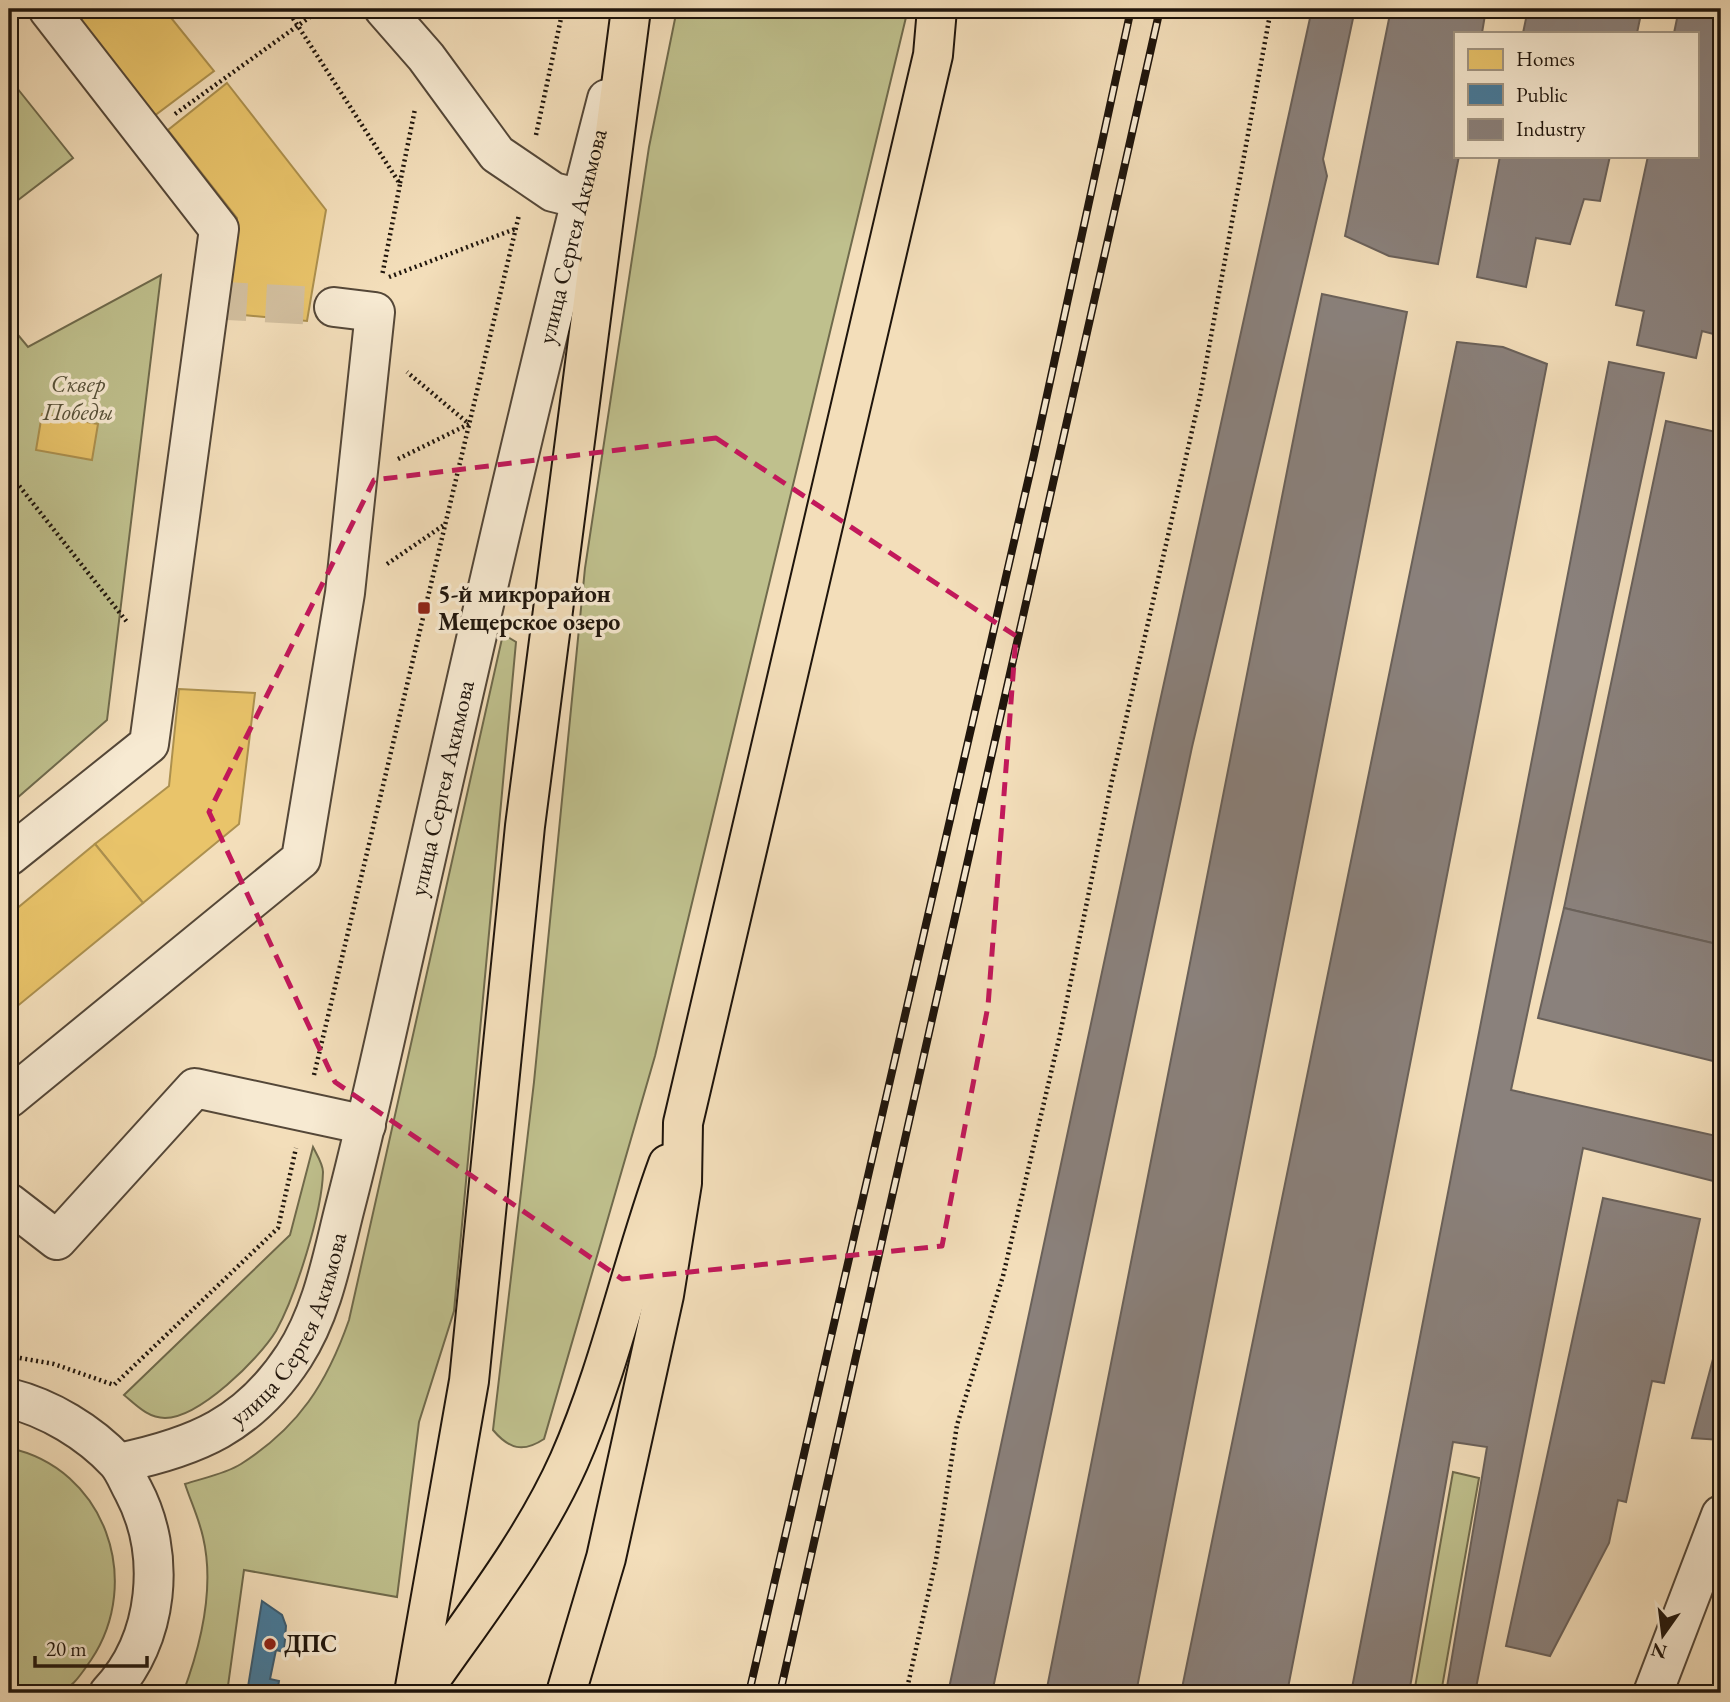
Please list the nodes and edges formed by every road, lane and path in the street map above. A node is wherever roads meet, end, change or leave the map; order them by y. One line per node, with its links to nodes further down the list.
1 (48, 9): 13 (street)
2 (287, 9): 10 (path)
3 (321, 9): 10 (path)
4 (384, 9): 12 (street)
5 (563, 9): 14 (path)
6 (631, 9): 16 (street, улица Сергея Акимова); 37 (main road)
7 (937, 9): 11 (main road)
8 (946, 9): 11 (main road)
9 (1271, 9): 40 (path)
10 (297, 24): 13 (path); 15 (path)
11 (933, 55): 29 (main road)
12 (426, 57): 14 (street); 15 (path)
13 (146, 136): 25 (street)
14 (528, 176): 16 (street); 17 (path)
15 (400, 184): 17 (path)
16 (580, 199): 30 (street, улица Сергея Акимова)
17 (516, 229): 20 (path)
18 (334, 307): 19 (street)
19 (371, 342): 20 (path); 22 (street)
20 (469, 424): 22 (path); 23 (path)
21 (9, 473): 25 (path)
22 (357, 479): 24 (street)
23 (444, 525): 24 (path); 28 (path)
24 (345, 593): 27 (street)
25 (160, 664): 26 (street)
26 (9, 856)
27 (9, 1098)
28 (305, 1112): 30 (street); 31 (street); 32 (path)
29 (683, 1123): 38 (main road); 39 (main road)
30 (366, 1125): 34 (street, улица Сергея Акимова)
31 (9, 1203)
32 (9, 1356)
33 (9, 1398): 34 (street)
34 (119, 1463): 36 (street)
35 (1721, 1515): 41 (street)
36 (108, 1693)
37 (414, 1693)
38 (421, 1693)
39 (566, 1693)
40 (906, 1693)
41 (1653, 1693)

